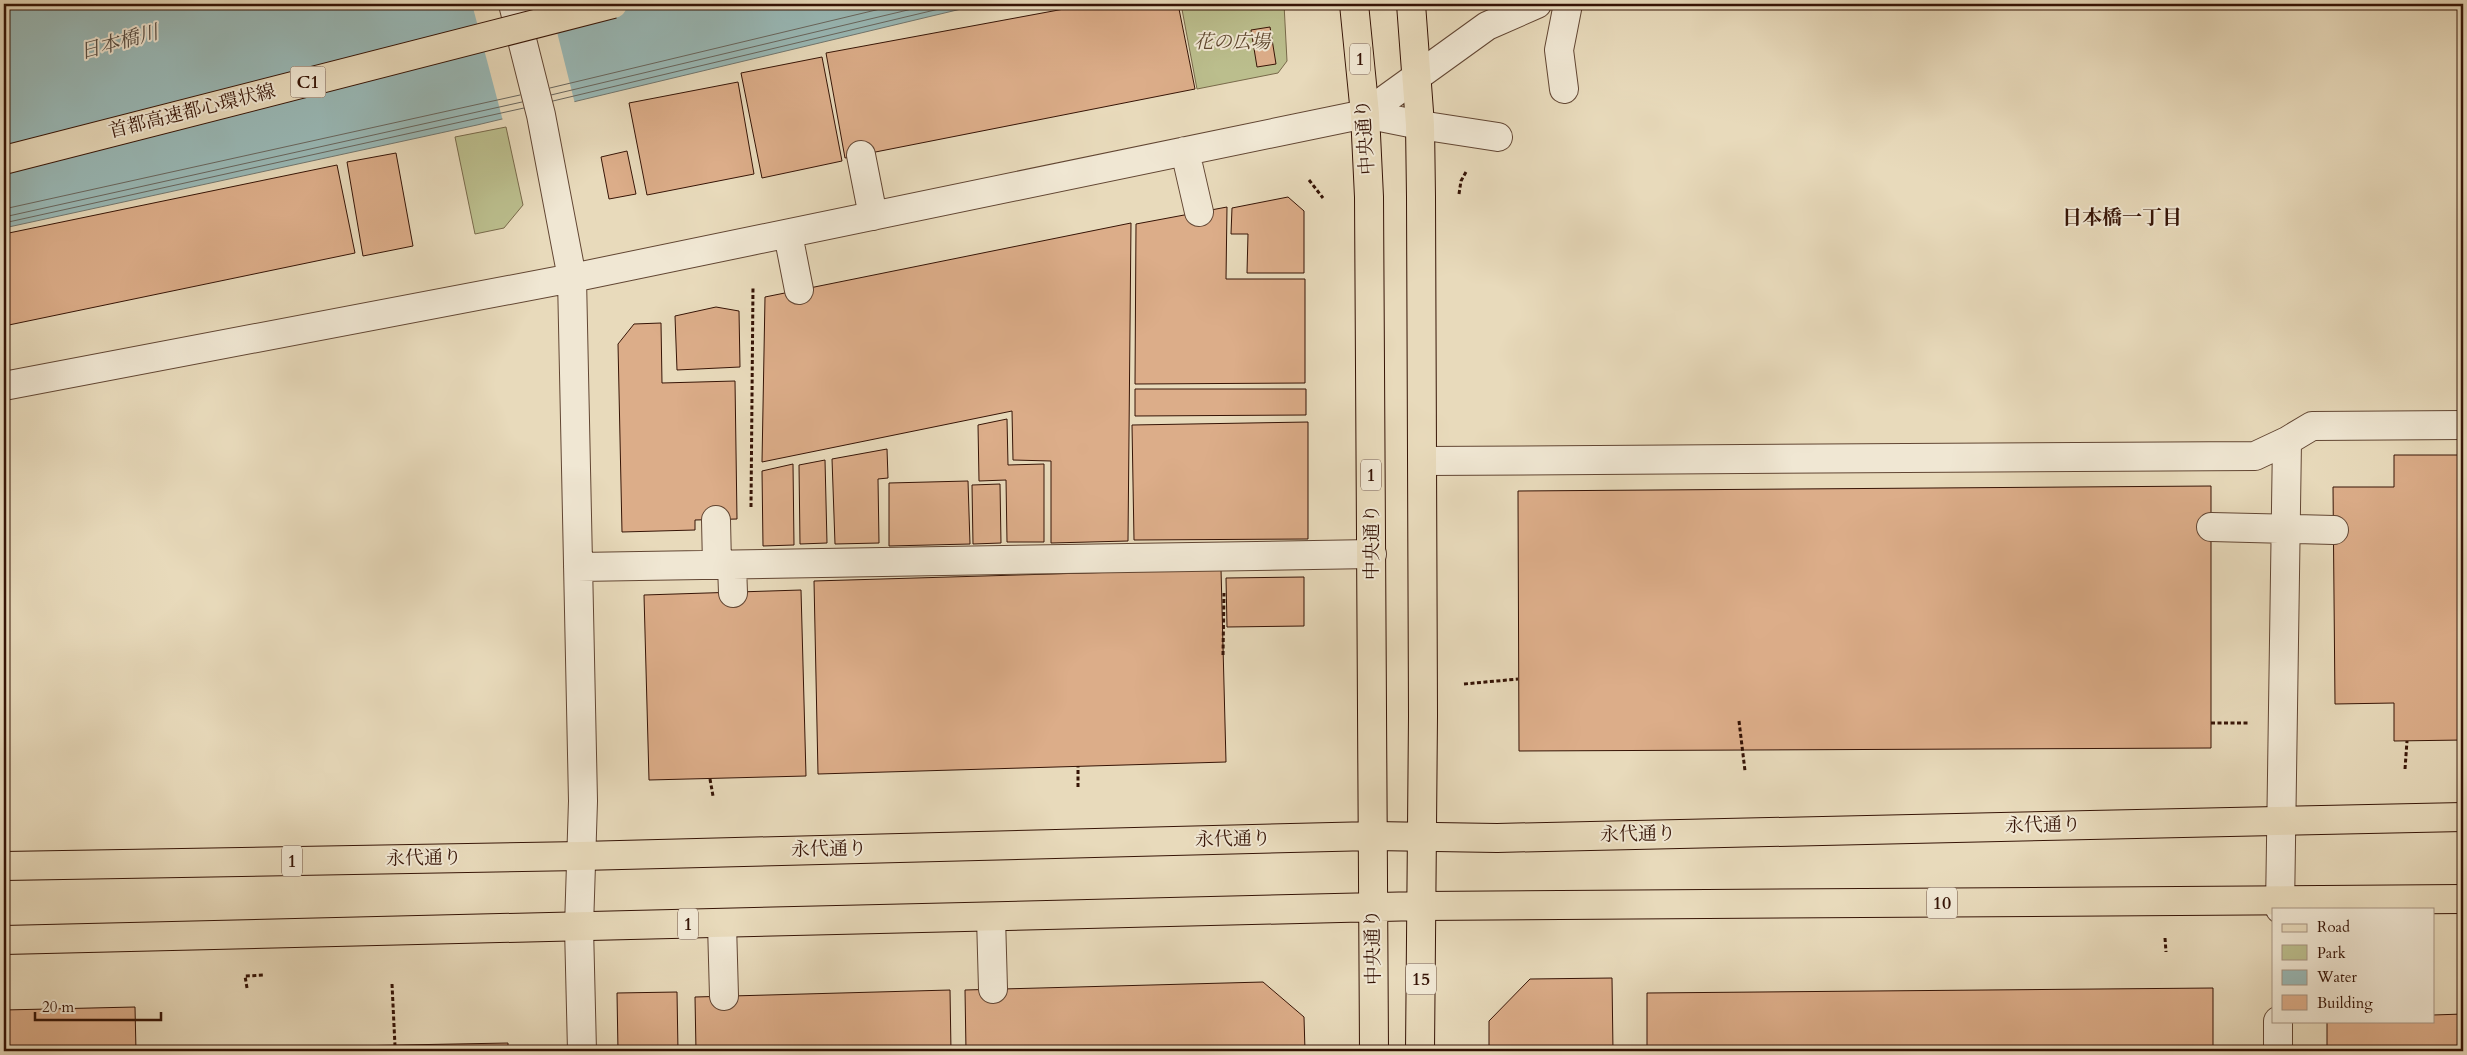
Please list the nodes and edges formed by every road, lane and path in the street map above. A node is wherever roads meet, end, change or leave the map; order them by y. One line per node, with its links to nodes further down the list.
1 (513, 4): 22 (street)
2 (612, 4): 14 (main road, 首都高速都心環状線 / C1, bridge)
3 (1354, 4): 9 (main road, 中央通り / 1)
4 (1411, 4): 7 (main road)
5 (1537, 4): 7 (street)
6 (1568, 4): 8 (street)
7 (1416, 78): 9 (street); 10 (main road)
8 (1564, 89)
9 (1365, 114): 10 (street); 12 (street); 33 (main road, 中央通り / 1)
10 (1420, 126): 11 (street); 28 (main road)
11 (1498, 137)
12 (1186, 151): 19 (street); 20 (street)
13 (861, 155): 20 (street)
14 (4, 160)
15 (1468, 168): 17 (path)
16 (1309, 180): 18 (path)
17 (1459, 196)
18 (1323, 198)
19 (1198, 212)
20 (873, 216): 21 (street)
21 (788, 234): 22 (street); 24 (street)
22 (572, 278): 25 (street); 36 (street)
23 (753, 288): 35 (path)
24 (799, 290)
25 (4, 386)
26 (2463, 425): 27 (street)
27 (2286, 441): 28 (street); 31 (street)
28 (1423, 461): 54 (main road)
29 (716, 520): 35 (street)
30 (2211, 527): 31 (street)
31 (2285, 528): 32 (street); 52 (street)
32 (2334, 530)
33 (1372, 554): 34 (street); 53 (main road, 中央通り / 1)
34 (1224, 556): 35 (street); 38 (path)
35 (733, 565): 36 (street); 37 (street)
36 (578, 567): 55 (street)
37 (733, 593)
38 (1223, 655)
39 (1518, 678): 40 (path)
40 (1464, 684)
41 (1739, 721): 47 (path)
42 (2211, 723): 43 (path)
43 (2252, 723)
44 (2407, 741): 46 (path)
45 (1078, 766): 49 (path)
46 (2405, 769)
47 (1745, 771)
48 (710, 779): 50 (path)
49 (1078, 787)
50 (713, 796)
51 (2463, 817): 52 (main road, 永代通り)
52 (2282, 819): 54 (main road, 永代通り); 58 (street)
53 (1373, 836): 54 (main road, 永代通り); 55 (main road, 永代通り / 1); 60 (main road, 中央通り)
54 (1422, 838): 59 (main road)
55 (581, 856): 56 (main road, 永代通り / 1); 63 (street)
56 (4, 866)
57 (2463, 899): 58 (main road, 10)
58 (2281, 904): 59 (main road, 10)
59 (1421, 906): 60 (main road, 1); 76 (main road, 15)
60 (1373, 909): 61 (main road, 1); 75 (main road, 中央通り)
61 (991, 918): 62 (main road, 1); 70 (street)
62 (722, 924): 63 (main road, 1); 71 (street)
63 (579, 927): 65 (main road, 1); 74 (street)
64 (2156, 938): 66 (path)
65 (4, 940)
66 (2166, 952)
67 (265, 975): 69 (path)
68 (392, 984): 73 (path)
69 (247, 988)
70 (993, 989)
71 (724, 996)
72 (2278, 1022): 77 (street)
73 (395, 1046)
74 (582, 1051)
75 (1374, 1051)
76 (1420, 1051)
77 (2278, 1051)

